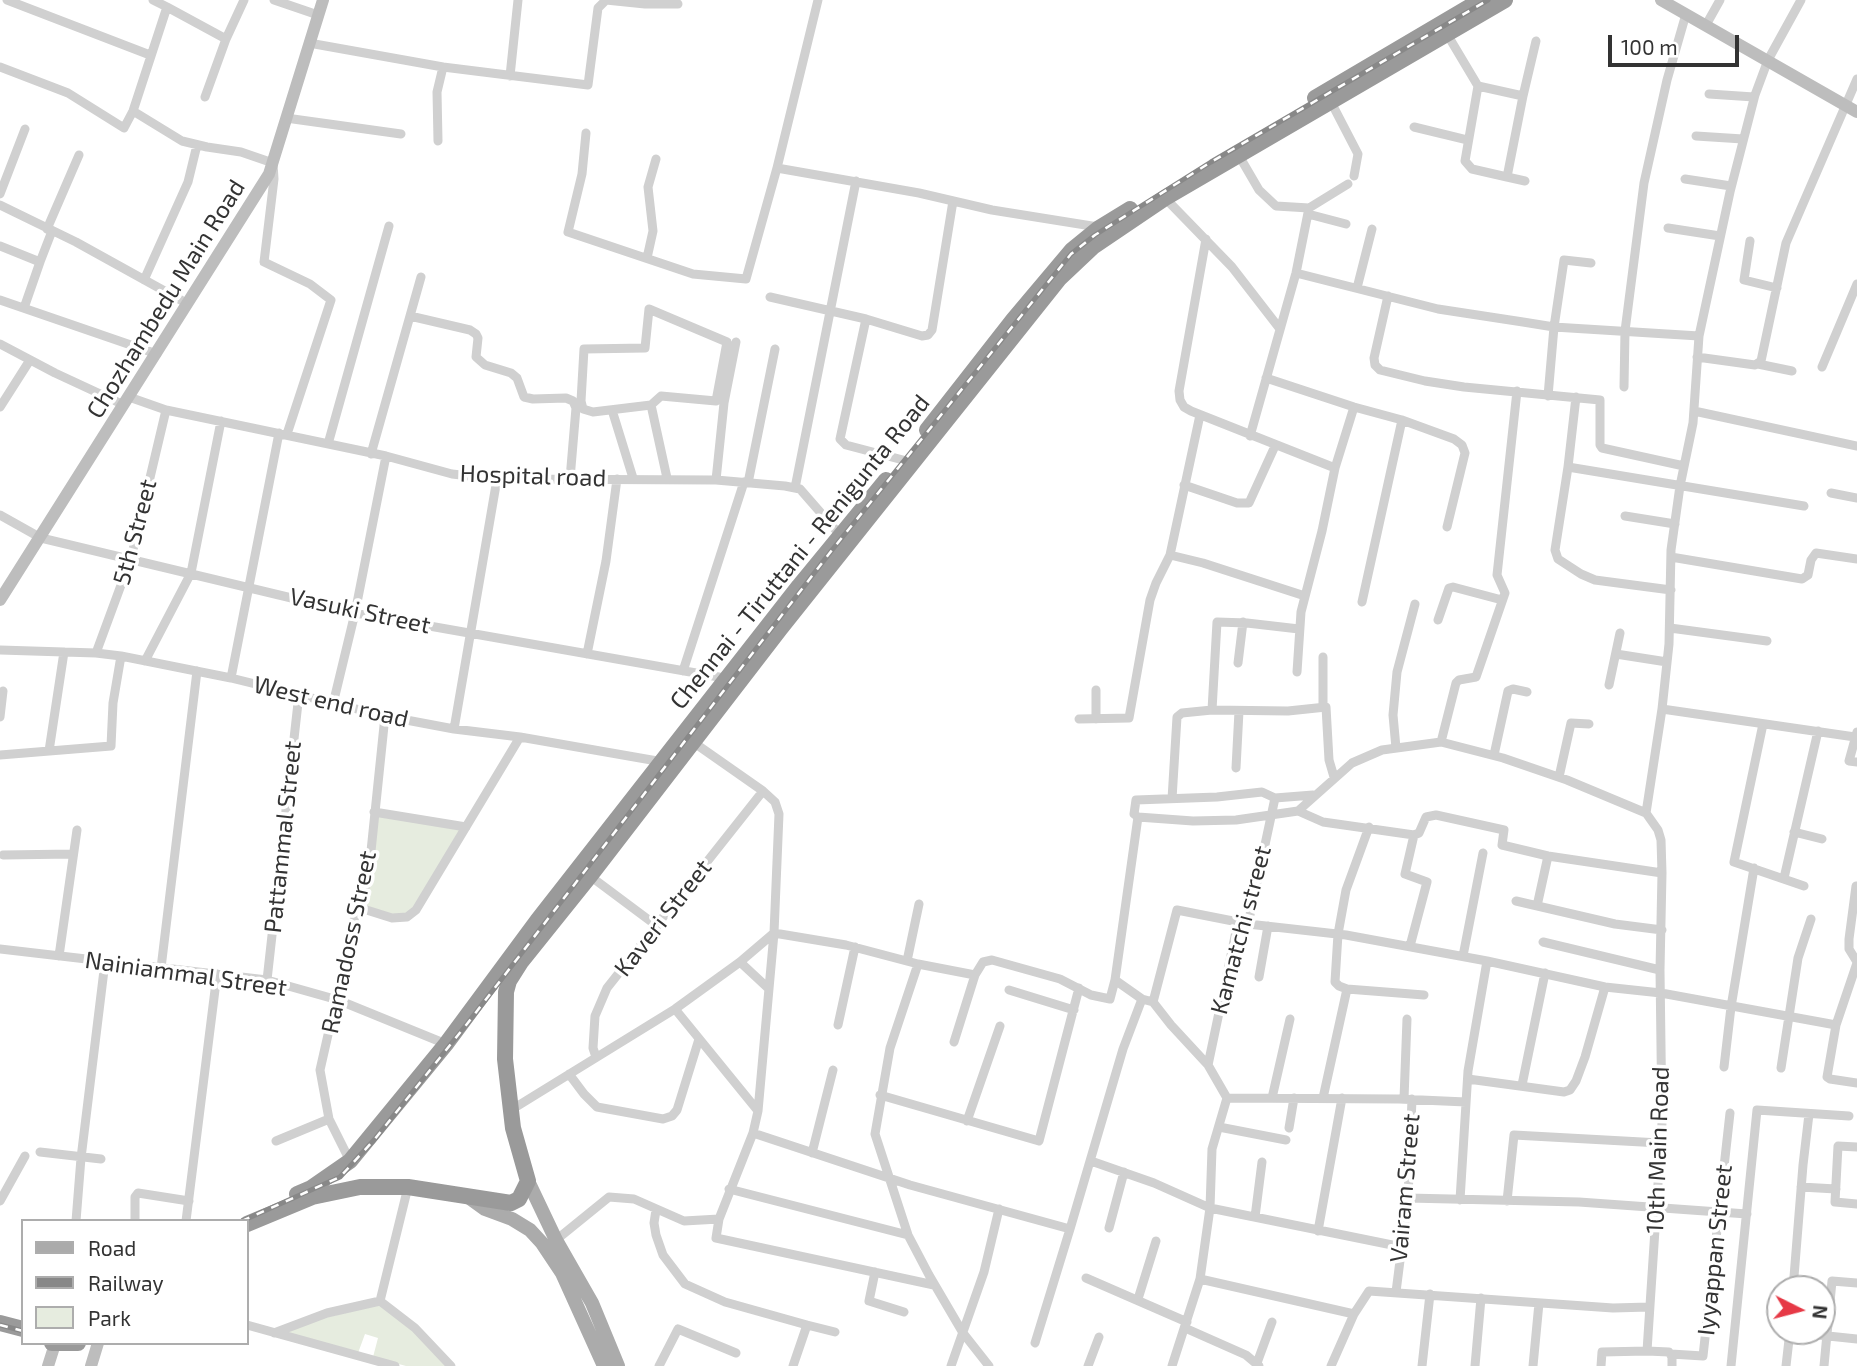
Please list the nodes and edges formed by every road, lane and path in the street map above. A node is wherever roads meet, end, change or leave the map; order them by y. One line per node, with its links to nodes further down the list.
1 (7, 0): 23 (street)
2 (153, 0): 15 (street)
3 (244, 0): 20 (street)
4 (274, 0): 17 (street)
5 (323, 0): 17 (street, Chozhambedu Main Road)
6 (518, 0): 27 (street)
7 (818, 0): 52 (street)
8 (1482, 0): 68 (highway, Chennai - Tiruttani - Renigunta Road)
9 (1505, 0): 19 (highway, Chennai - Tiruttani - Renigunta Road)
10 (1661, 0): 16 (street)
11 (1720, 0): 18 (street)
12 (1801, 0): 24 (street)
13 (645, 2): 14 (street); 27 (street)
14 (678, 4)
15 (167, 7): 20 (street); 23 (street)
16 (1686, 14): 18 (street); 92 (street)
17 (318, 15): 22 (street, Chozhambedu Main Road)
18 (1706, 25): 24 (street)
19 (1447, 34): 29 (street); 34 (highway, Chennai - Tiruttani - Renigunta Road)
20 (226, 39): 32 (street)
21 (1536, 41): 31 (street)
22 (309, 43): 26 (street); 38 (street, Chozhambedu Main Road)
23 (150, 55): 36 (street)
24 (1768, 60): 33 (street); 35 (street)
25 (0, 67): 36 (street)
26 (443, 67): 27 (street); 46 (street)
27 (510, 76)
28 (1857, 79): 35 (street)
29 (1478, 86): 31 (street); 45 (street)
30 (1709, 94): 33 (street)
31 (1523, 96): 53 (street)
32 (205, 97)
33 (1754, 97): 44 (street)
34 (1331, 102): 48 (highway, Chennai - Tiruttani - Renigunta Road); 62 (street)
35 (1845, 106): 37 (street); 80 (street)
36 (133, 111): 47 (street)
37 (1857, 112)
38 (286, 118): 41 (street); 51 (street, Chozhambedu Main Road)
39 (1414, 127): 45 (street)
40 (26, 129): 58 (street)
41 (401, 134)
42 (586, 134): 73 (street)
43 (1696, 135): 44 (street)
44 (1743, 139): 57 (street)
45 (1468, 140): 53 (street)
46 (438, 141)
47 (197, 145): 51 (street); 78 (street)
48 (1238, 154): 59 (highway, Chennai - Tiruttani - Renigunta Road); 62 (street)
49 (79, 155): 67 (street)
50 (656, 159): 73 (street)
51 (273, 163): 85 (street, Chozhambedu Main Road); 118 (street)
52 (777, 168): 55 (street); 73 (street)
53 (1507, 177): 56 (street)
54 (1685, 179): 57 (street)
55 (856, 181): 60 (street); 87 (street)
56 (1525, 181)
57 (1731, 186): 69 (street)
58 (0, 194)
59 (1165, 198): 68 (highway, Chennai - Tiruttani - Renigunta Road); 70 (street)
60 (953, 201): 68 (street); 89 (street)
61 (0, 205): 67 (street)
62 (1308, 211): 63 (street); 76 (street)
63 (1346, 224)
64 (389, 226): 120 (street)
65 (1668, 228): 69 (street)
66 (1372, 229): 81 (street)
67 (50, 230): 74 (street); 78 (street)
68 (1103, 233): 125 (highway, Chennai - Tiruttani - Renigunta Road); 182 (highway, Chennai - Tiruttani - Renigunta Road)
69 (1720, 236): 93 (street)
70 (1206, 239): 91 (street); 115 (street)
71 (1750, 241): 80 (street)
72 (0, 246): 74 (street)
73 (647, 258)
74 (40, 262): 86 (street)
75 (1591, 263): 90 (street)
76 (1296, 273): 81 (street); 91 (street)
77 (421, 277): 88 (street)
78 (144, 280): 85 (street)
79 (1857, 284): 101 (street)
80 (1777, 288): 100 (street)
81 (1357, 289): 82 (street)
82 (1388, 296): 90 (street); 105 (street)
83 (771, 297): 87 (street)
84 (0, 300): 86 (street)
85 (188, 304): 97 (street, Chozhambedu Main Road)
86 (24, 308): 97 (street)
87 (832, 311): 89 (street); 138 (street)
88 (410, 316): 123 (street); 132 (street)
89 (866, 319): 125 (street)
90 (1554, 327): 92 (street); 106 (street)
91 (1280, 329): 103 (street)
92 (1625, 331): 93 (street); 104 (street)
93 (1699, 336): 98 (street)
94 (736, 342): 134 (street)
95 (0, 344): 99 (street, Hospital road)
96 (775, 349): 135 (street)
97 (157, 354): 108 (street, Chozhambedu Main Road)
98 (1697, 357): 100 (street); 114 (street)
99 (30, 360): 108 (street, Hospital road); 110 (street)
100 (1758, 364): 102 (street)
101 (1822, 367)
102 (1792, 371)
103 (1266, 377): 111 (street); 119 (street)
104 (1624, 387)
105 (1517, 391): 106 (street); 157 (street)
106 (1548, 396): 107 (street)
107 (1576, 397): 126 (street); 127 (street)
108 (127, 401): 112 (street, Hospital road); 147 (street, Chozhambedu Main Road)
109 (651, 405): 113 (street); 113 (street); 130 (street)
110 (0, 407)
111 (1354, 407): 116 (street); 128 (street)
112 (166, 410): 117 (street, Hospital road); 150 (street, 5th Street)
113 (612, 410): 129 (street)
114 (1695, 411): 121 (street); 126 (street)
115 (1200, 415): 119 (street); 136 (street)
116 (1402, 420): 145 (street); 158 (street)
117 (221, 421): 118 (street, Hospital road); 152 (street)
118 (283, 433): 120 (street, Hospital road); 153 (street)
119 (1250, 436): 122 (street)
120 (328, 444): 123 (street, Hospital road)
121 (1857, 445)
122 (1275, 446): 128 (street); 136 (street)
123 (371, 454): 124 (street, Hospital road)
124 (386, 456): 131 (street, Hospital road); 160 (street)
125 (903, 460): 146 (highway, Chennai - Tiruttani - Renigunta Road)
126 (1684, 466): 137 (street)
127 (1568, 467): 137 (street); 154 (street)
128 (1335, 468): 155 (street)
129 (633, 478): 130 (street, Hospital road); 133 (street, Hospital road)
130 (667, 478): 134 (street, Hospital road)
131 (497, 479): 132 (street, Hospital road); 165 (street)
132 (570, 479): 133 (street, Hospital road)
133 (617, 479): 171 (street)
134 (716, 480): 135 (street, Hospital road)
135 (746, 483): 138 (street, Hospital road); 179 (street)
136 (1184, 485): 148 (street)
137 (1680, 486): 141 (street); 144 (street)
138 (795, 488): 146 (street)
139 (1831, 493): 140 (street)
140 (1857, 498)
141 (1804, 506)
142 (0, 515): 147 (street, Vasuki Street)
143 (1625, 516): 144 (street)
144 (1675, 524): 149 (street)
145 (1447, 527)
146 (841, 536): 182 (highway, Chennai - Tiruttani - Renigunta Road)
147 (41, 538): 150 (street, Vasuki Street); 156 (street, Chozhambedu Main Road)
148 (1170, 555): 155 (street); 196 (street)
149 (1671, 557): 151 (street); 154 (street)
150 (131, 558): 152 (street, Vasuki Street); 170 (street, 5th Street)
151 (1857, 559)
152 (191, 573): 153 (street, Vasuki Street); 175 (street)
153 (250, 587): 160 (street, Vasuki Street); 181 (street)
154 (1671, 590): 163 (street)
155 (1305, 596): 164 (street)
156 (0, 600)
157 (1502, 600): 161 (street); 203 (street)
158 (1363, 602)
159 (1415, 604): 205 (street)
160 (355, 613): 165 (street, Vasuki Street); 188 (street)
161 (1438, 620)
162 (1243, 622): 164 (street); 177 (street); 191 (street)
163 (1670, 628): 167 (street); 176 (street)
164 (1299, 629): 180 (street)
165 (472, 633): 171 (street, Vasuki Street); 199 (street)
166 (1620, 633): 172 (street)
167 (1767, 641)
168 (0, 650): 169 (street, West end road)
169 (64, 652): 170 (street, West end road); 206 (street)
170 (96, 653): 173 (street, West end road)
171 (587, 654): 179 (street, Vasuki Street)
172 (1616, 654): 176 (street); 183 (street)
173 (121, 656): 175 (street, West end road); 206 (street)
174 (1323, 657): 189 (street)
175 (145, 661): 178 (street, West end road)
176 (1667, 662): 190 (street)
177 (1238, 663)
178 (197, 671): 181 (street, West end road); 262 (street)
179 (683, 671): 182 (street, Vasuki Street)
180 (1297, 672)
181 (231, 678): 187 (street, West end road)
182 (733, 681): 204 (highway, Chennai - Tiruttani - Renigunta Road); 210 (highway, Chennai - Tiruttani - Renigunta Road)
183 (1609, 685)
184 (1096, 690): 196 (street)
185 (3, 691): 194 (street)
186 (1527, 692): 208 (street)
187 (299, 694): 188 (street, West end road); 268 (street, Pattammal Street)
188 (333, 704): 193 (street, West end road)
189 (1323, 706): 192 (street); 212 (street)
190 (1662, 709): 198 (street); 220 (street)
191 (1212, 710): 192 (street); 217 (street)
192 (1239, 711): 211 (street)
193 (384, 716): 199 (street, West end road); 219 (street, Ramadoss Street)
194 (0, 717)
195 (1079, 719): 196 (street)
196 (1096, 719)
197 (1589, 724): 213 (street)
198 (1763, 724): 200 (street); 233 (street)
199 (454, 729): 202 (street, West end road)
200 (1818, 731): 201 (street); 226 (street)
201 (1856, 734): 209 (street)
202 (520, 737): 210 (street, West end road); 223 (street)
203 (1441, 742): 205 (street); 208 (street)
204 (693, 743): 210 (highway, Chennai - Tiruttani - Renigunta Road); 214 (street)
205 (1396, 748): 212 (street)
206 (49, 751): 207 (street)
207 (0, 755)
208 (1494, 755): 213 (street)
209 (1857, 762)
210 (667, 766): 235 (highway, Chennai - Tiruttani - Renigunta Road); 281 (highway, Chennai - Tiruttani - Renigunta Road)
211 (1236, 768)
212 (1334, 776): 215 (street)
213 (1559, 777): 220 (street)
214 (763, 791): 245 (street, Kaveri Street); 248 (street)
215 (1313, 795): 216 (street); 218 (street)
216 (1275, 798): 217 (street); 221 (street, Kamatchi street)
217 (1172, 799): 222 (street)
218 (1297, 811): 221 (street); 224 (street)
219 (374, 812): 223 (street); 242 (street, Ramadoss Street)
220 (1647, 813): 234 (street, 10th Main Road)
221 (1270, 815): 222 (street); 244 (street, Kamatchi street)
222 (1138, 817): 269 (street)
223 (466, 827): 242 (street)
224 (1369, 827): 227 (street); 249 (street)
225 (77, 830): 230 (street)
226 (1794, 832): 228 (street); 236 (street)
227 (1414, 835): 232 (street); 251 (street)
228 (1822, 839)
229 (1483, 853): 255 (street)
230 (73, 854): 231 (street); 254 (street)
231 (3, 855)
232 (1548, 856): 234 (street); 241 (street)
233 (1754, 868): 236 (street); 282 (street)
234 (1662, 873): 247 (street, 10th Main Road)
235 (590, 876): 245 (street); 280 (highway, Chennai - Tiruttani - Renigunta Road)
236 (1784, 878): 237 (street)
237 (1804, 886)
238 (1856, 886): 260 (street)
239 (1516, 901): 241 (street)
240 (919, 904): 256 (street)
241 (1537, 906): 247 (street)
242 (357, 907): 278 (street, Ramadoss Street)
243 (1811, 919): 285 (street)
244 (1243, 923): 246 (street); 279 (street); 295 (street, Kamatchi street)
245 (657, 926): 294 (street, Kaveri Street)
246 (1268, 926): 249 (street); 267 (street)
247 (1662, 930): 263 (street, 10th Main Road)
248 (774, 933): 252 (street); 259 (street); 272 (street)
249 (1338, 934): 251 (street); 273 (street)
250 (1543, 942): 263 (street)
251 (1410, 946): 255 (street)
252 (855, 947): 256 (street); 288 (street)
253 (0, 949): 254 (street, Nainiammal Street)
254 (59, 956): 258 (street, Nainiammal Street)
255 (1463, 956): 257 (street)
256 (906, 961): 261 (street)
257 (1487, 961): 265 (street); 300 (street)
258 (105, 962): 262 (street, Nainiammal Street); 328 (street)
259 (740, 962): 272 (street); 283 (street)
260 (1857, 962): 289 (street)
261 (918, 964): 266 (street); 303 (street)
262 (161, 968): 264 (street, Nainiammal Street)
263 (1660, 970): 275 (street, 10th Main Road)
264 (216, 974): 268 (street, Nainiammal Street); 345 (street)
265 (1545, 974): 270 (street); 302 (street)
266 (975, 975): 271 (street); 292 (street)
267 (1259, 977)
268 (267, 980): 278 (street, Nainiammal Street)
269 (1115, 980): 271 (street); 277 (street)
270 (1605, 987): 275 (street); 302 (street)
271 (1080, 988): 284 (street)
272 (769, 989): 312 (street)
273 (1347, 989): 276 (street); 307 (street)
274 (1009, 990): 284 (street)
275 (1661, 993): 282 (street); 323 (street, 10th Main Road)
276 (1424, 995)
277 (1142, 999): 279 (street); 331 (street)
278 (338, 1000): 293 (street, Nainiammal Street); 316 (street, Ramadoss Street)
279 (1153, 1002): 295 (street, Kamatchi street)
280 (506, 1003): 281 (highway); 311 (highway, Chennai - Tiruttani - Renigunta Road)
281 (476, 1005): 293 (highway, Chennai - Tiruttani - Renigunta Road)
282 (1731, 1007): 285 (street); 296 (street)
283 (674, 1009): 291 (street); 294 (street)
284 (1074, 1010): 317 (street)
285 (1790, 1017): 289 (street); 297 (street)
286 (1290, 1019): 305 (street)
287 (1407, 1019): 309 (street, Vairam Street)
288 (838, 1025)
289 (1836, 1025): 301 (street)
290 (1000, 1027): 317 (street)
291 (699, 1039): 299 (street); 312 (street)
292 (954, 1042)
293 (446, 1044): 330 (highway, Chennai - Tiruttani - Renigunta Road)
294 (596, 1057): 299 (street)
295 (1208, 1065): 304 (street)
296 (1724, 1067)
297 (1781, 1069)
298 (833, 1070): 326 (street)
299 (569, 1074): 311 (street)
300 (1468, 1079): 302 (street); 310 (street)
301 (1857, 1083)
302 (1522, 1085)
303 (880, 1095): 317 (street); 334 (street)
304 (1227, 1098): 305 (street); 318 (street)
305 (1272, 1098): 306 (street)
306 (1294, 1098): 307 (street); 319 (street)
307 (1323, 1098): 308 (street)
308 (1342, 1098): 309 (street); 363 (street)
309 (1408, 1099): 310 (street); 342 (street, Vairam Street)
310 (1466, 1102): 343 (street)
311 (511, 1110): 335 (highway, Chennai - Tiruttani - Renigunta Road)
312 (758, 1111): 320 (street)
313 (1730, 1113): 352 (street, Iyyappan Street)
314 (1809, 1114): 315 (street); 336 (street); 353 (street)
315 (1849, 1116)
316 (329, 1119): 322 (street); 330 (street, Ramadoss Street)
317 (967, 1121)
318 (1219, 1127): 321 (street); 349 (street)
319 (1289, 1128)
320 (753, 1133): 326 (street); 339 (street)
321 (1286, 1140)
322 (276, 1141)
323 (1660, 1143): 346 (street); 348 (street, 10th Main Road)
324 (1857, 1147): 340 (street)
325 (40, 1152): 328 (street)
326 (812, 1153): 334 (street)
327 (25, 1156): 344 (street)
328 (81, 1158): 329 (street); 355 (street)
329 (101, 1159)
330 (350, 1161): 337 (highway); 358 (highway, Chennai - Tiruttani - Renigunta Road)
331 (1091, 1161): 333 (street); 362 (street)
332 (1262, 1162): 354 (street)
333 (1124, 1172): 349 (street); 361 (street)
334 (892, 1179): 350 (street); 364 (street)
335 (528, 1181): 341 (highway); 365 (main road)
336 (1801, 1186): 340 (street); 369 (street)
337 (366, 1187): 338 (highway); 360 (highway)
338 (408, 1187): 341 (highway); 379 (street)
339 (729, 1189): 359 (street); 364 (street)
340 (1836, 1189): 347 (street)
341 (467, 1196): 412 (main road)
342 (1408, 1198): 343 (street); 367 (street, Vairam Street)
343 (1460, 1200): 346 (street)
344 (0, 1201)
345 (189, 1201): 356 (street); 357 (street)
346 (1507, 1201): 348 (street)
347 (1857, 1204)
348 (1656, 1207): 352 (street); 381 (street, 10th Main Road)
349 (1210, 1208): 354 (street); 371 (street)
350 (999, 1209): 362 (street); 393 (street)
351 (656, 1210): 359 (street); 365 (street); 387 (street)
352 (1719, 1211): 353 (street); 405 (street, Iyyappan Street)
353 (1747, 1214): 426 (street)
354 (1255, 1217): 363 (street)
355 (76, 1219)
356 (135, 1219)
357 (186, 1219)
358 (241, 1219)
359 (719, 1219): 368 (street)
360 (248, 1224)
361 (1109, 1228)
362 (1070, 1229): 398 (street)
363 (1318, 1231): 367 (street)
364 (908, 1235): 374 (street)
365 (556, 1240): 413 (main road)
366 (1156, 1241): 378 (street)
367 (1402, 1247): 375 (street, Vairam Street)
368 (876, 1272): 374 (street); 382 (street)
369 (1794, 1275)
370 (1086, 1278): 378 (street)
371 (1200, 1279): 383 (street); 388 (street)
372 (1836, 1281): 373 (street)
373 (1857, 1283)
374 (934, 1285): 393 (street)
375 (1396, 1292): 376 (street); 383 (street, Vairam Street)
376 (1430, 1294): 377 (street); 421 (street)
377 (1481, 1298): 380 (street); 422 (street)
378 (1138, 1299): 388 (street)
379 (380, 1301): 392 (street); 411 (street)
380 (1539, 1303): 381 (street); 423 (street)
381 (1649, 1307): 403 (street, 10th Main Road)
382 (904, 1312)
383 (1354, 1314): 420 (street)
384 (1272, 1322): 407 (street)
385 (0, 1323): 389 (highway)
386 (248, 1325): 392 (street)
387 (807, 1325): 391 (street); 415 (street)
388 (1186, 1325): 407 (street); 419 (street)
389 (21, 1328)
390 (0, 1332): 395 (highway)
391 (835, 1332)
392 (274, 1333): 406 (street)
393 (963, 1333): 416 (street); 417 (street)
394 (1836, 1336): 397 (street)
395 (21, 1337)
396 (1099, 1337): 418 (street)
397 (1857, 1339)
398 (1035, 1343)
399 (53, 1345): 408 (street)
400 (97, 1345): 409 (street)
401 (1788, 1345): 427 (street)
402 (1825, 1345): 428 (street)
403 (1647, 1351): 405 (street); 424 (street)
404 (736, 1353): 414 (street)
405 (1671, 1354): 425 (street)
406 (362, 1362): 410 (street)
407 (1258, 1365)
408 (48, 1366)
409 (91, 1366)
410 (395, 1366)
411 (451, 1366)
412 (604, 1366)
413 (618, 1366)
414 (659, 1366)
415 (793, 1366)
416 (951, 1366)
417 (989, 1366)
418 (1088, 1366)
419 (1172, 1366)
420 (1331, 1366)
421 (1422, 1366)
422 (1475, 1366)
423 (1533, 1366)
424 (1601, 1366)
425 (1672, 1366)
426 (1731, 1366)
427 (1786, 1366)
428 (1824, 1366)

